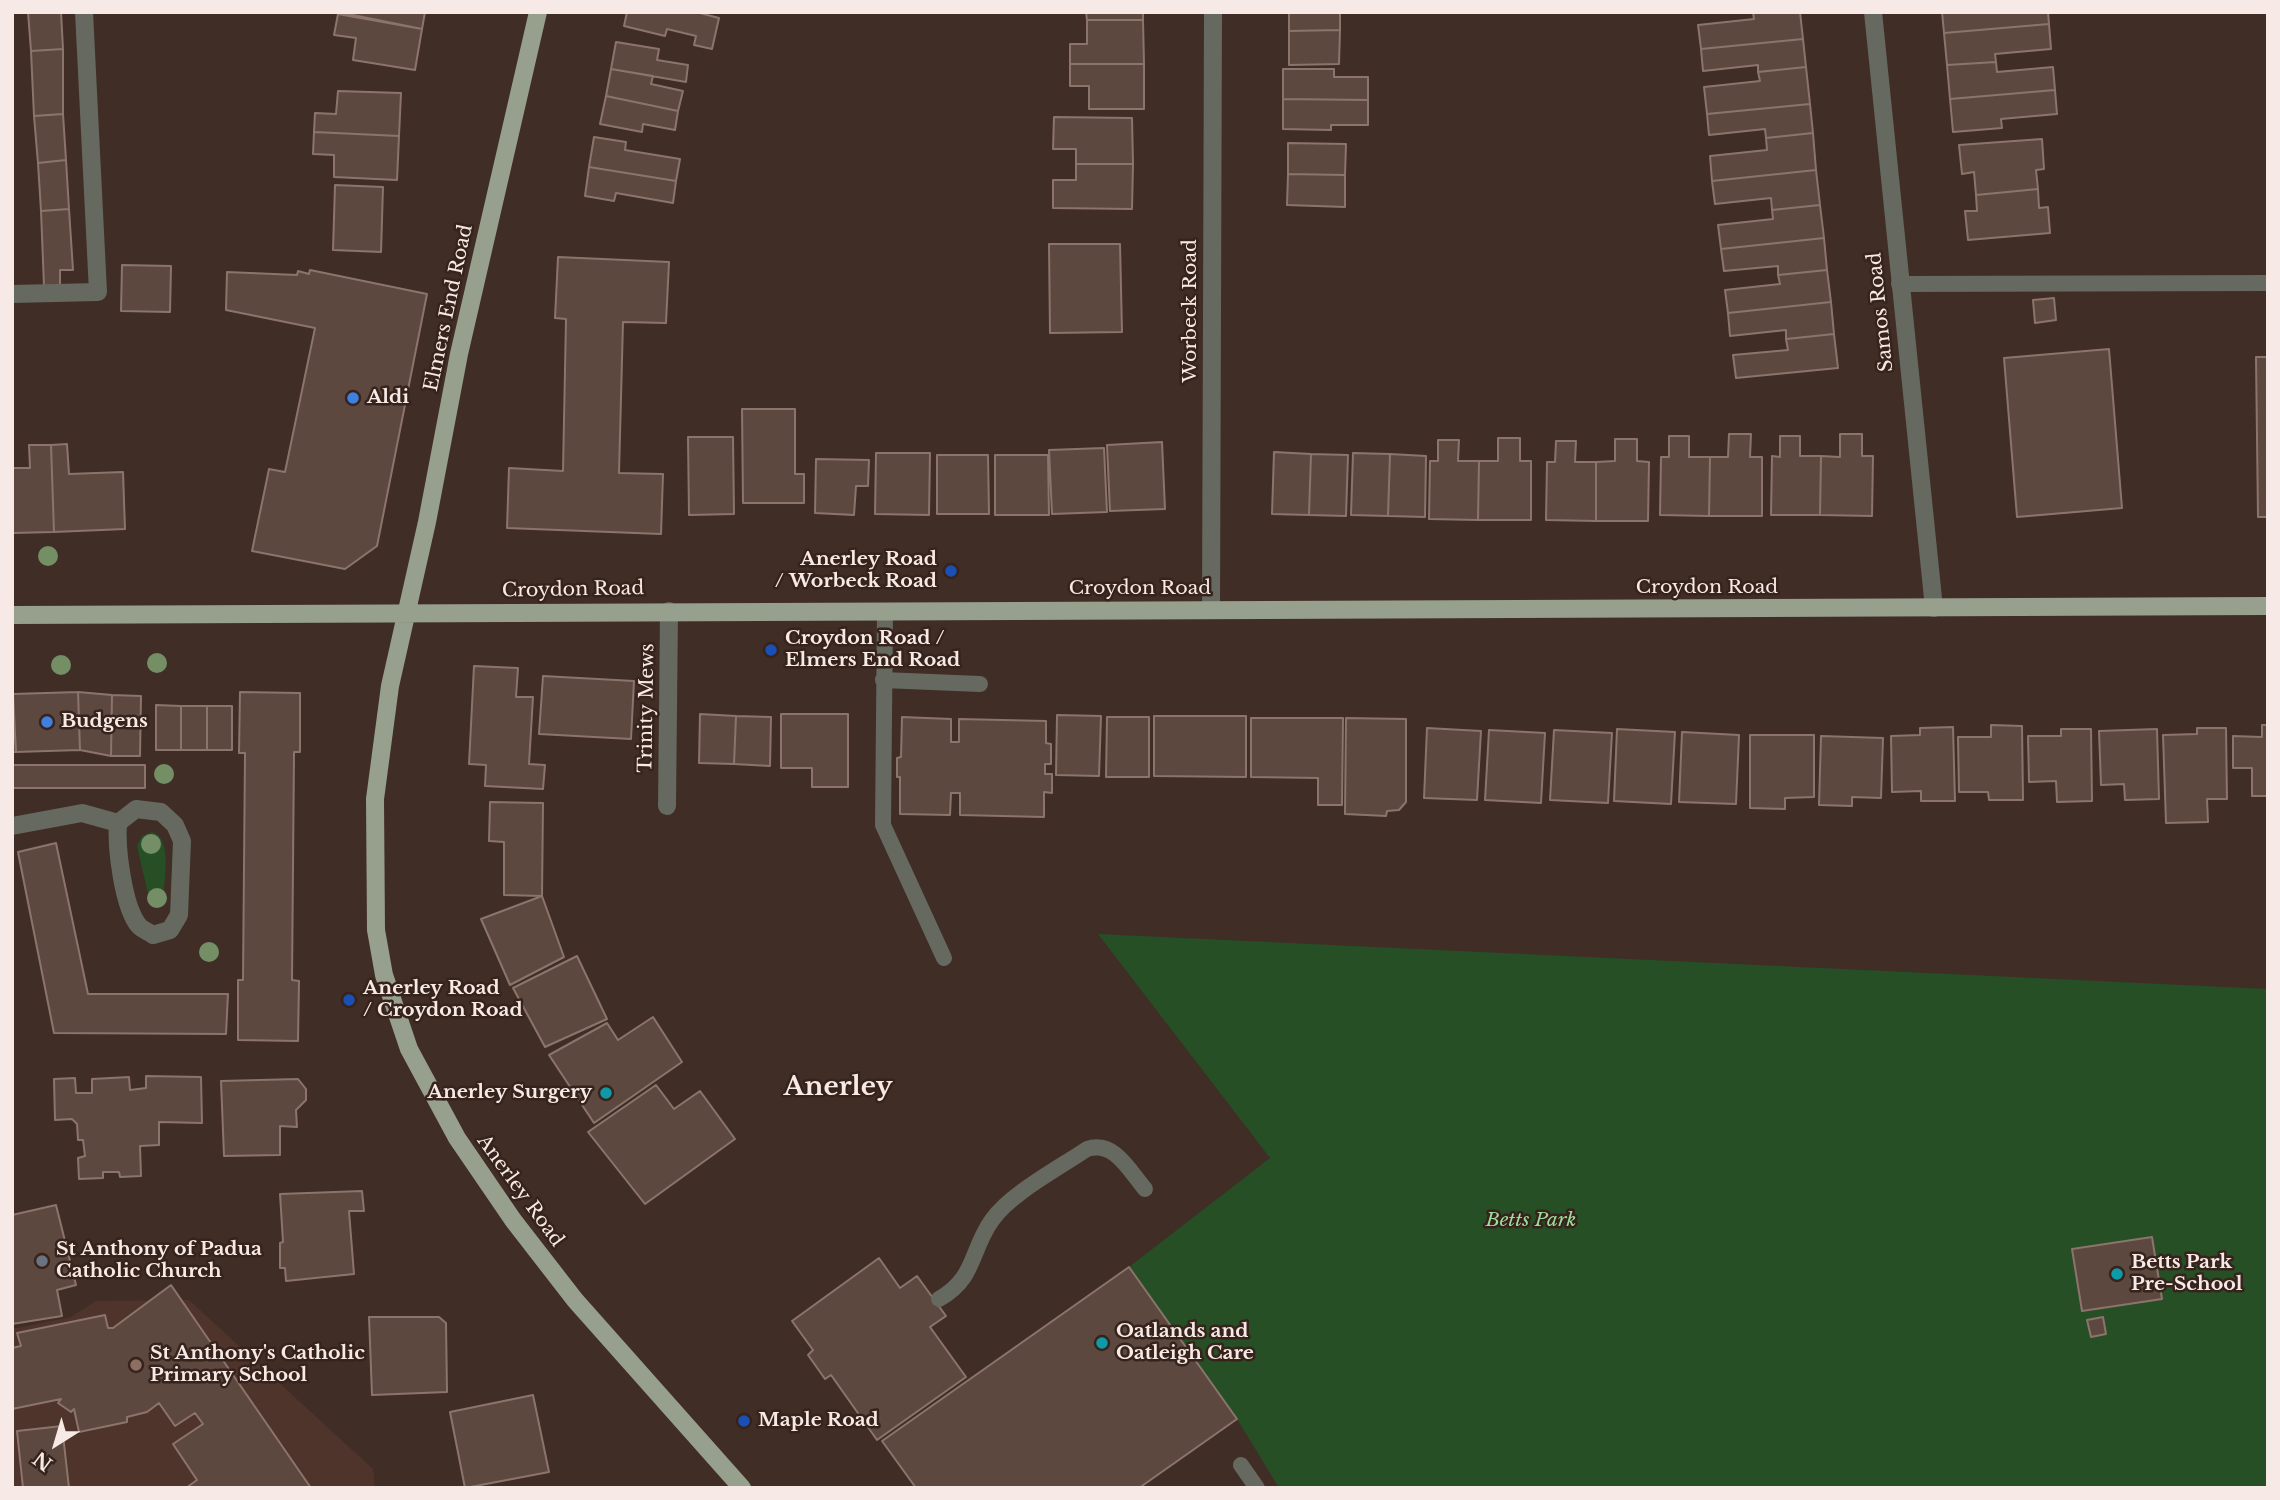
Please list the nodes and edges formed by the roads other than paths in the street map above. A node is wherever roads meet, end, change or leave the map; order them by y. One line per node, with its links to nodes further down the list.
1 (84, 12): 7 (street)
2 (538, 12): 13 (main road, Elmers End Road)
3 (1213, 12): 10 (street, Worbeck Road)
4 (1873, 12): 6 (street, Samos Road)
5 (2268, 283): 6 (lane)
6 (1899, 284): 9 (street, Samos Road)
7 (12, 294)
8 (2268, 606): 9 (main road, Croydon Road)
9 (1934, 608): 10 (main road, Croydon Road)
10 (1211, 610): 12 (main road, Croydon Road)
11 (669, 611): 12 (main road, Croydon Road); 13 (main road, Croydon Road); 17 (street, Trinity Mews)
12 (886, 611): 15 (lane)
13 (405, 613): 14 (main road, Croydon Road); 24 (main road, Anerley Road)
14 (12, 615)
15 (883, 680): 16 (lane); 20 (lane)
16 (981, 684)
17 (667, 806)
18 (118, 824): 18 (street); 19 (street)
19 (12, 826)
20 (944, 958)
21 (1145, 1189): 22 (lane)
22 (939, 1299)
23 (1241, 1465): 25 (lane)
24 (742, 1488)
25 (1257, 1488)

